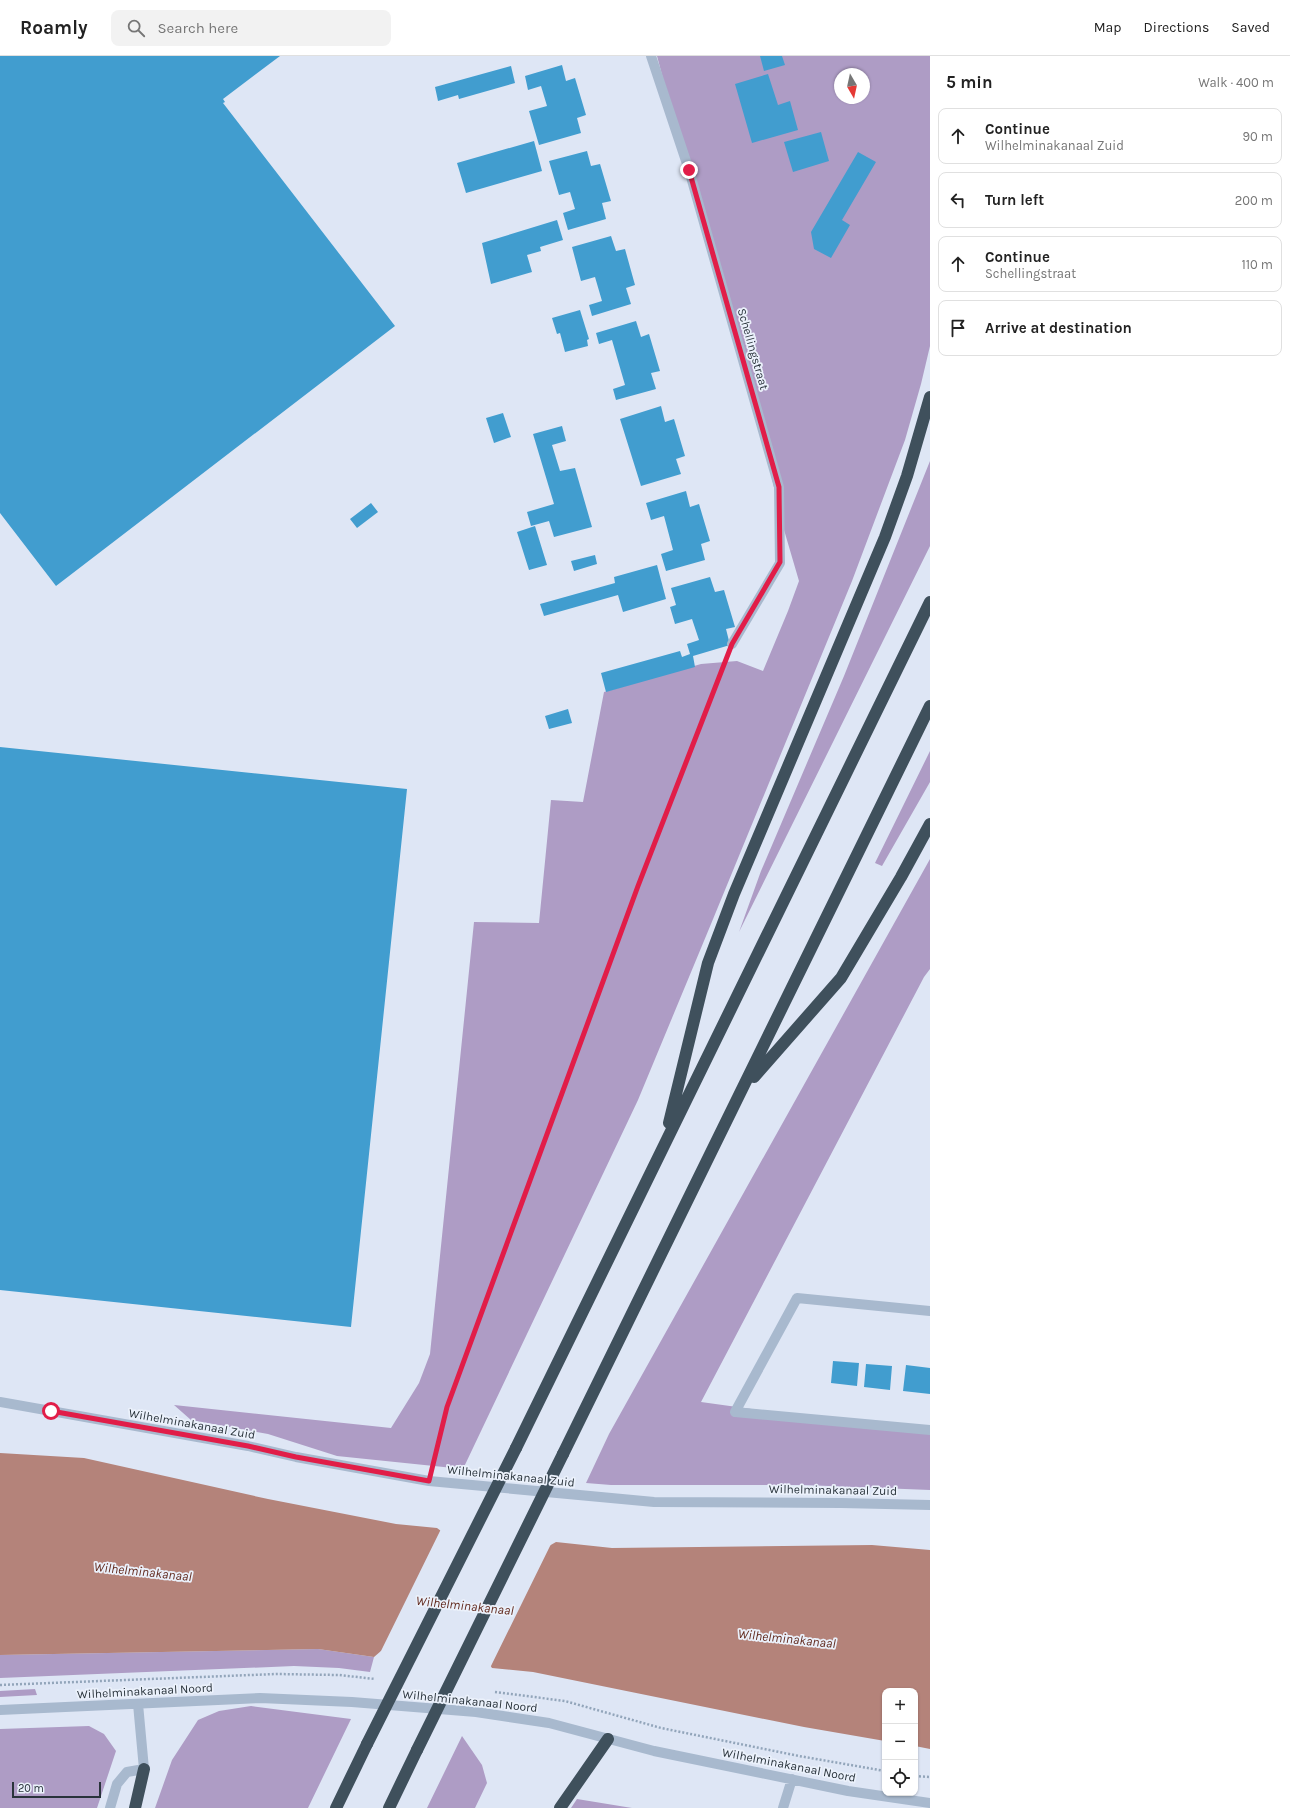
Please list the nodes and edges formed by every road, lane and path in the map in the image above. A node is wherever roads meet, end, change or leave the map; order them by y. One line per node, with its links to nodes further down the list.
1 (652, 56): 4 (street, Schellingstraat)
2 (930, 396): 8 (highway)
3 (930, 602): 8 (highway)
4 (732, 644): 12 (path)
5 (930, 706): 7 (highway)
6 (930, 824): 7 (highway)
7 (743, 1088): 25 (highway, bridge)
8 (664, 1146): 24 (highway, bridge)
9 (930, 1311): 11 (street)
10 (0, 1402): 12 (street, Wilhelminakanaal Zuid)
11 (930, 1430)
12 (429, 1481): 13 (street, Wilhelminakanaal Zuid)
13 (930, 1505)
14 (138, 1704): 15 (street, Wilhelminakanaal Noord); 16 (street, Wilhelminakanaal Noord); 17 (street)
15 (0, 1710)
16 (608, 1739): 20 (street, Wilhelminakanaal Noord); 26 (highway)
17 (144, 1769): 22 (street); 23 (highway)
18 (918, 1776): 19 (path)
19 (930, 1777)
20 (792, 1780): 21 (street, Wilhelminakanaal Noord); 27 (street)
21 (930, 1803)
22 (110, 1808)
23 (135, 1808)
24 (336, 1808)
25 (389, 1808)
26 (560, 1808)
27 (783, 1808)

